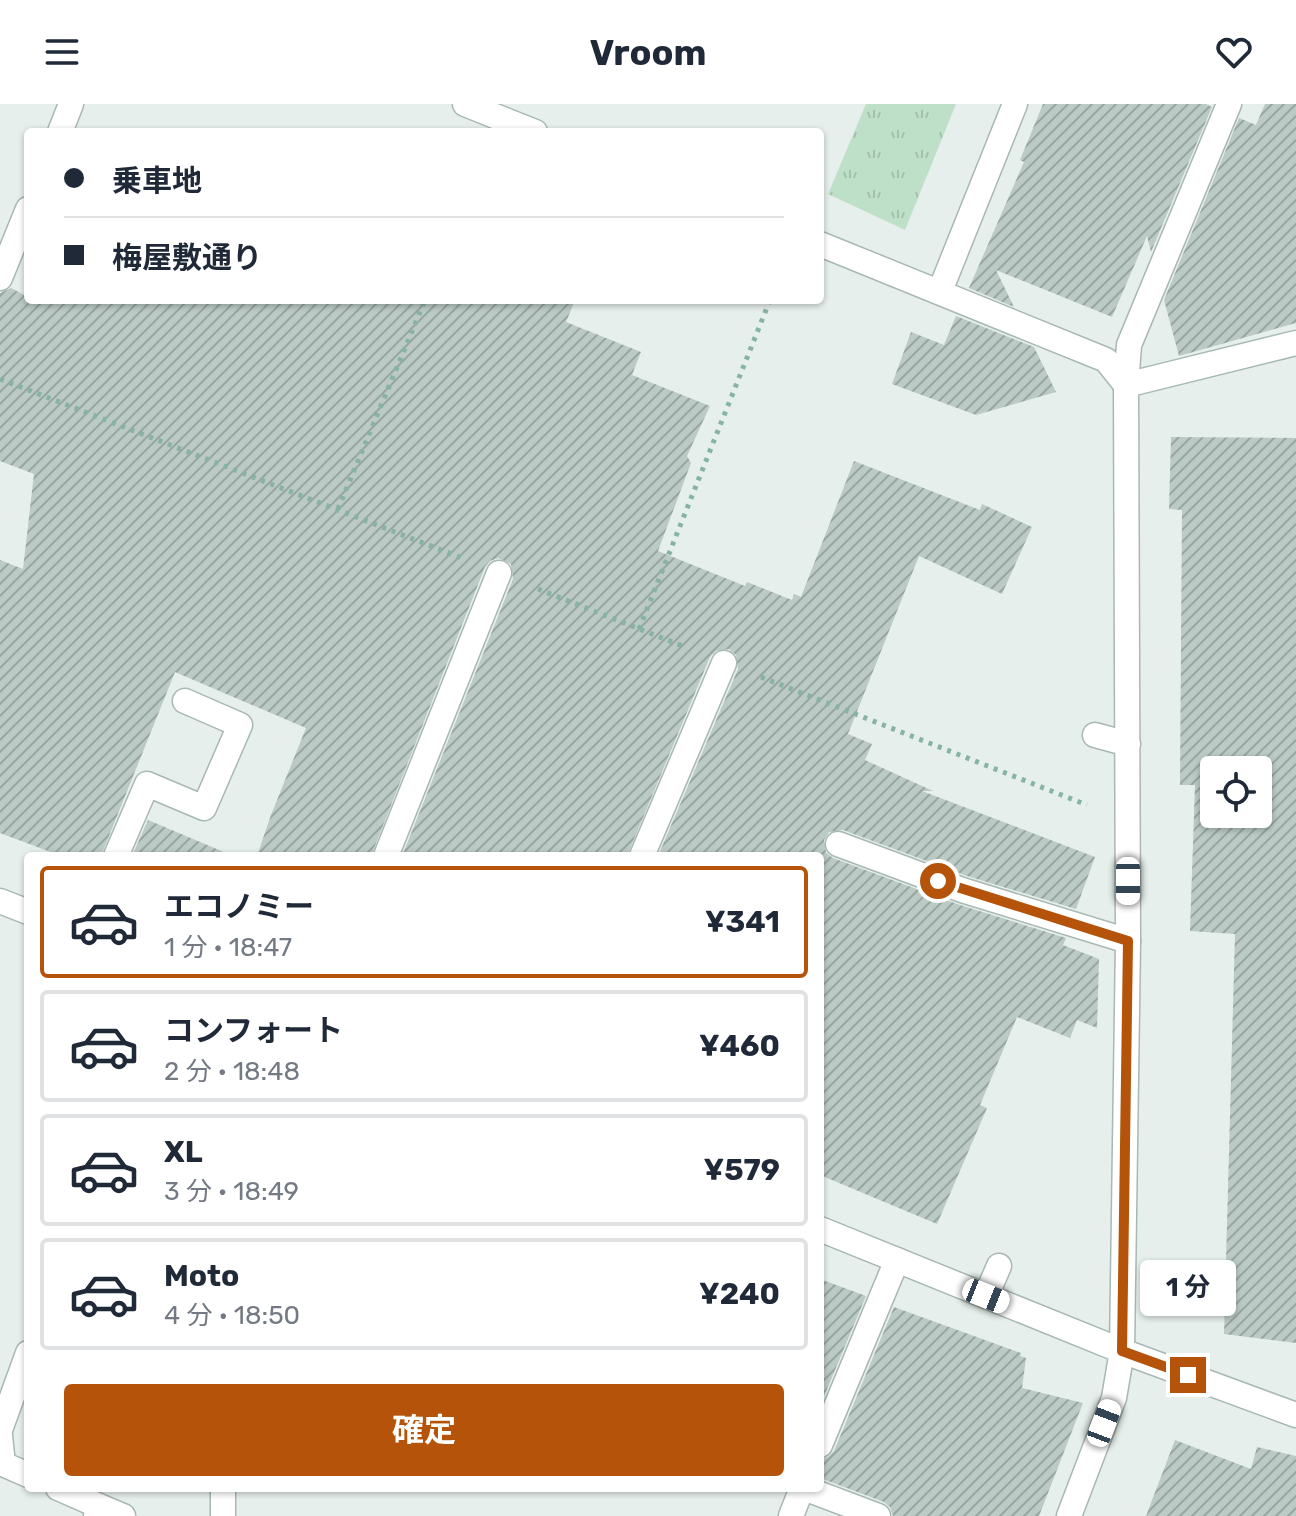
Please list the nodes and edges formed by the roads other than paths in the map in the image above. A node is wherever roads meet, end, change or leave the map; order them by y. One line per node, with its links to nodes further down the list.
1 (71, 104): 6 (street)
2 (465, 104): 5 (street)
3 (1015, 104): 11 (street)
4 (1229, 104): 13 (street)
5 (505, 111): 7 (street)
6 (62, 128)
7 (529, 128)
8 (24, 219): 10 (street)
9 (824, 246): 11 (street)
10 (0, 278)
11 (940, 291): 13 (street)
12 (1296, 343): 13 (street)
13 (1126, 385): 18 (street)
14 (499, 573): 21 (street)
15 (724, 663): 22 (street)
16 (185, 701): 20 (street)
17 (1095, 735): 18 (street)
18 (1128, 744): 25 (street)
19 (838, 844): 25 (street)
20 (118, 852)
21 (388, 852)
22 (644, 852)
23 (0, 901): 24 (street)
24 (24, 910)
25 (1128, 941): 30 (street)
26 (824, 1231): 27 (street)
27 (897, 1260): 29 (street); 34 (street)
28 (999, 1266): 29 (street)
29 (986, 1296): 30 (street)
30 (1122, 1351): 32 (street); 46 (street)
31 (24, 1364): 33 (street)
32 (1296, 1415)
33 (0, 1430)
34 (824, 1435)
35 (0, 1436): 36 (street)
36 (24, 1473)
37 (65, 1492): 41 (street)
38 (223, 1492): 43 (street)
39 (801, 1492): 44 (street)
40 (814, 1492): 45 (street)
41 (98, 1511): 42 (street)
42 (123, 1516)
43 (223, 1516)
44 (791, 1516)
45 (878, 1516)
46 (1069, 1516)

